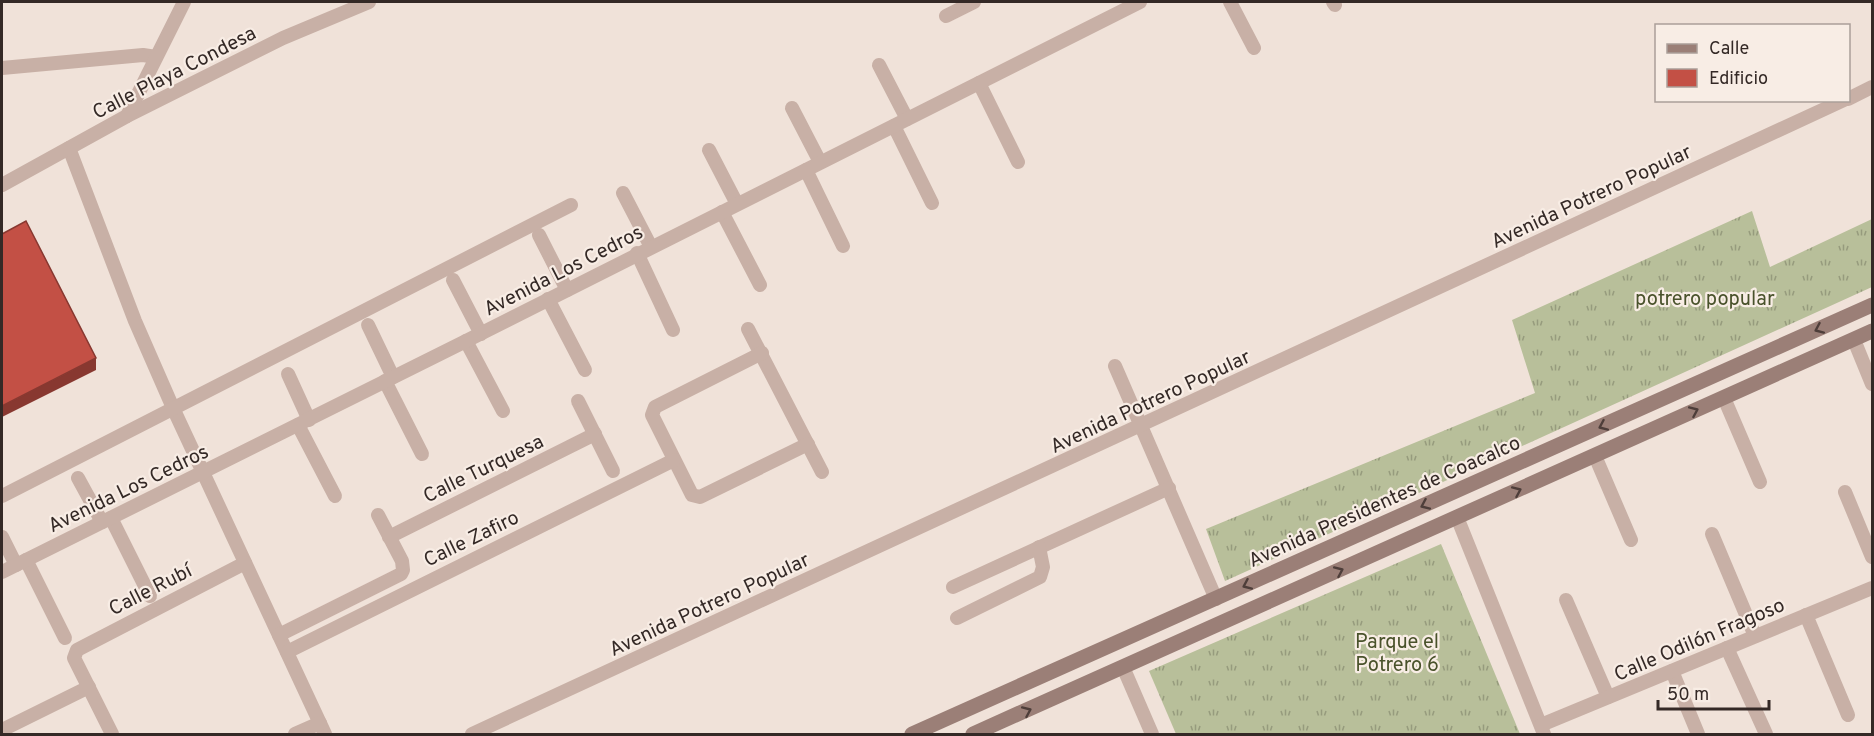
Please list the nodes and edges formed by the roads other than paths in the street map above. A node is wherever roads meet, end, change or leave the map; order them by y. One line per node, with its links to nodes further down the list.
1 (184, 2): 8 (street)
2 (369, 2): 16 (street, Calle Playa Condesa)
3 (974, 2): 6 (street)
4 (1140, 2): 11 (street, Avenida Los Cedros)
5 (1230, 2): 7 (street)
6 (946, 16)
7 (1254, 48)
8 (156, 57): 10 (street); 16 (street)
9 (879, 65): 17 (street)
10 (2, 68)
11 (979, 83): 17 (street, Avenida Los Cedros); 22 (street)
12 (1872, 87): 13 (street)
13 (1850, 98)
14 (1840, 102): 58 (street, Avenida Potrero Popular)
15 (792, 108): 21 (street)
16 (127, 116): 19 (street, Calle Playa Condesa)
17 (907, 119): 18 (street, Avenida Los Cedros)
18 (894, 126): 21 (street, Avenida Los Cedros); 26 (street)
19 (69, 148): 24 (street, Calle Playa Condesa); 54 (street)
20 (709, 150): 27 (street)
21 (820, 162): 23 (street, Avenida Los Cedros)
22 (1018, 162)
23 (806, 170): 27 (street, Avenida Los Cedros); 31 (street)
24 (2, 185)
25 (623, 193): 32 (street)
26 (932, 203)
27 (737, 204): 29 (street, Avenida Los Cedros)
28 (571, 205): 54 (street)
29 (722, 212): 32 (street, Avenida Los Cedros); 35 (street)
30 (539, 235): 36 (street)
31 (843, 246)
32 (651, 247): 33 (street, Avenida Los Cedros)
33 (637, 254): 36 (street, Avenida Los Cedros); 41 (street)
34 (453, 280): 43 (street)
35 (760, 285)
36 (567, 290): 37 (street, Avenida Los Cedros)
37 (548, 299): 43 (street, Avenida Los Cedros); 48 (street)
38 (1872, 305): 56 (street, Avenida Presidentes de Coacalco, one-way to 56)
39 (368, 325): 50 (street)
40 (748, 329): 46 (street)
41 (673, 330)
42 (1872, 332): 44 (street)
43 (481, 334): 45 (street, Avenida Los Cedros)
44 (1854, 340): 51 (street); 52 (street)
45 (466, 341): 50 (street, Avenida Los Cedros); 55 (street)
46 (762, 353): 61 (street); 64 (street)
47 (1115, 366): 58 (street)
48 (585, 370)
49 (288, 374): 57 (street)
50 (389, 379): 57 (street, Avenida Los Cedros); 62 (street)
51 (1872, 384)
52 (1724, 398): 60 (street, one-way to 52); 69 (street)
53 (578, 401): 59 (street)
54 (172, 408): 66 (street); 72 (street)
55 (503, 411)
56 (1629, 414): 60 (street); 85 (street, Avenida Presidentes de Coacalco, one-way to 85)
57 (304, 422): 66 (street, Avenida Los Cedros); 73 (street)
58 (1142, 426): 70 (street); 110 (street, Avenida Potrero Popular)
59 (595, 434): 65 (street); 79 (street, Calle Turquesa)
60 (1640, 436): 63 (street)
61 (808, 444): 64 (street); 67 (street)
62 (422, 454)
63 (1595, 456): 75 (street, one-way to 63); 80 (street)
64 (674, 460): 99 (street, Calle Zafiro)
65 (613, 471)
66 (204, 472): 76 (street, Avenida Los Cedros); 84 (street)
67 (822, 472)
68 (78, 478): 76 (street)
69 (1760, 482)
70 (1169, 488): 81 (street); 91 (street)
71 (1845, 492): 82 (street)
72 (2, 496)
73 (335, 496)
74 (378, 515): 79 (street)
75 (1457, 518): 87 (street, one-way to 75); 107 (street)
76 (107, 520): 83 (street, Avenida Los Cedros); 90 (street)
77 (1712, 534): 96 (street)
78 (2, 537): 83 (street)
79 (389, 537): 95 (street)
80 (1630, 540)
81 (1039, 547): 88 (street); 94 (street)
82 (1872, 557)
83 (21, 562): 86 (street, Avenida Los Cedros); 97 (street)
84 (245, 562): 95 (street); 102 (street, Calle Rubí)
85 (1297, 562): 87 (street); 91 (street, Avenida Presidentes de Coacalco, one-way to 91)
86 (2, 572)
87 (1307, 585): 100 (street)
88 (953, 587)
89 (1872, 588): 93 (street, Calle Odilón Fragoso)
90 (150, 596)
91 (1216, 599): 111 (street, Avenida Presidentes de Coacalco)
92 (1566, 600): 103 (street)
93 (1806, 615): 96 (street, Calle Odilón Fragoso); 104 (street)
94 (957, 618)
95 (279, 636): 99 (street)
96 (1755, 636): 98 (street, Calle Odilón Fragoso)
97 (65, 638)
98 (1727, 648): 101 (street, Calle Odilón Fragoso); 115 (street)
99 (287, 652): 105 (street)
100 (1123, 667): 112 (street, one-way to 100); 113 (street)
101 (1672, 671): 103 (street, Calle Odilón Fragoso); 114 (street)
102 (89, 687): 106 (street); 108 (street)
103 (1608, 698): 107 (street, Calle Odilón Fragoso)
104 (1848, 716)
105 (322, 729): 109 (street)
106 (2, 730)
107 (1542, 730)
108 (112, 735)
109 (296, 735)
110 (472, 735)
111 (912, 735)
112 (973, 735)
113 (1152, 735)
114 (1698, 735)
115 (1766, 735)

